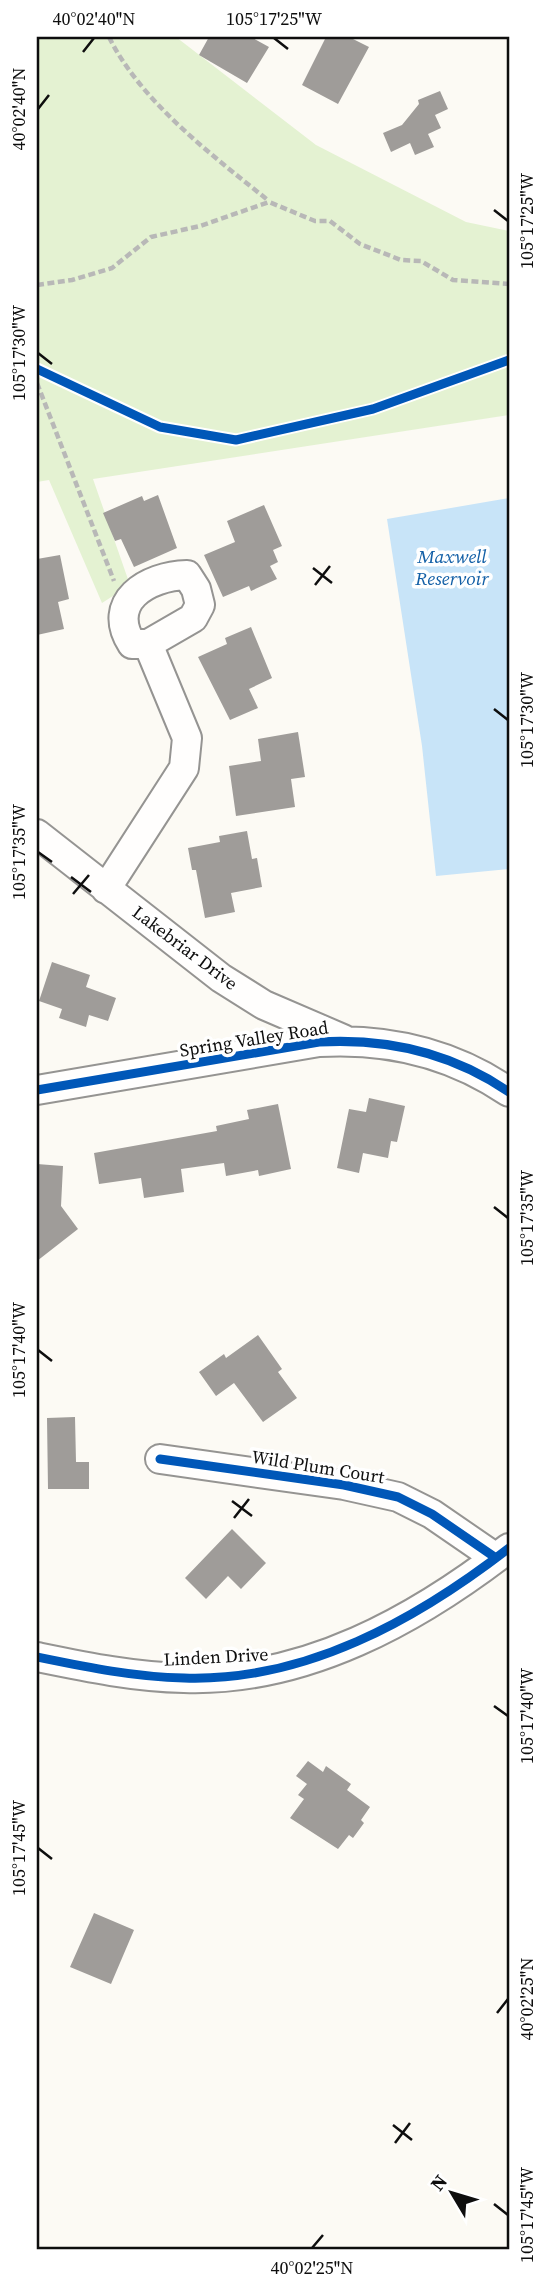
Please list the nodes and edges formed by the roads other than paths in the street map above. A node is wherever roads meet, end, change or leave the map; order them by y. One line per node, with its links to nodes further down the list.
1 (148, 644): 1 (street); 3 (street)
2 (37, 834): 3 (street, Lakebriar Drive)
3 (106, 889): 4 (street, Lakebriar Drive)
4 (346, 1040): 5 (street, Spring Valley Road); 6 (street, Spring Valley Road)
5 (37, 1090)
6 (509, 1091)
7 (160, 1459): 8 (street, Wild Plum Court)
8 (503, 1553): 9 (street, Linden Drive)
9 (37, 1657)

